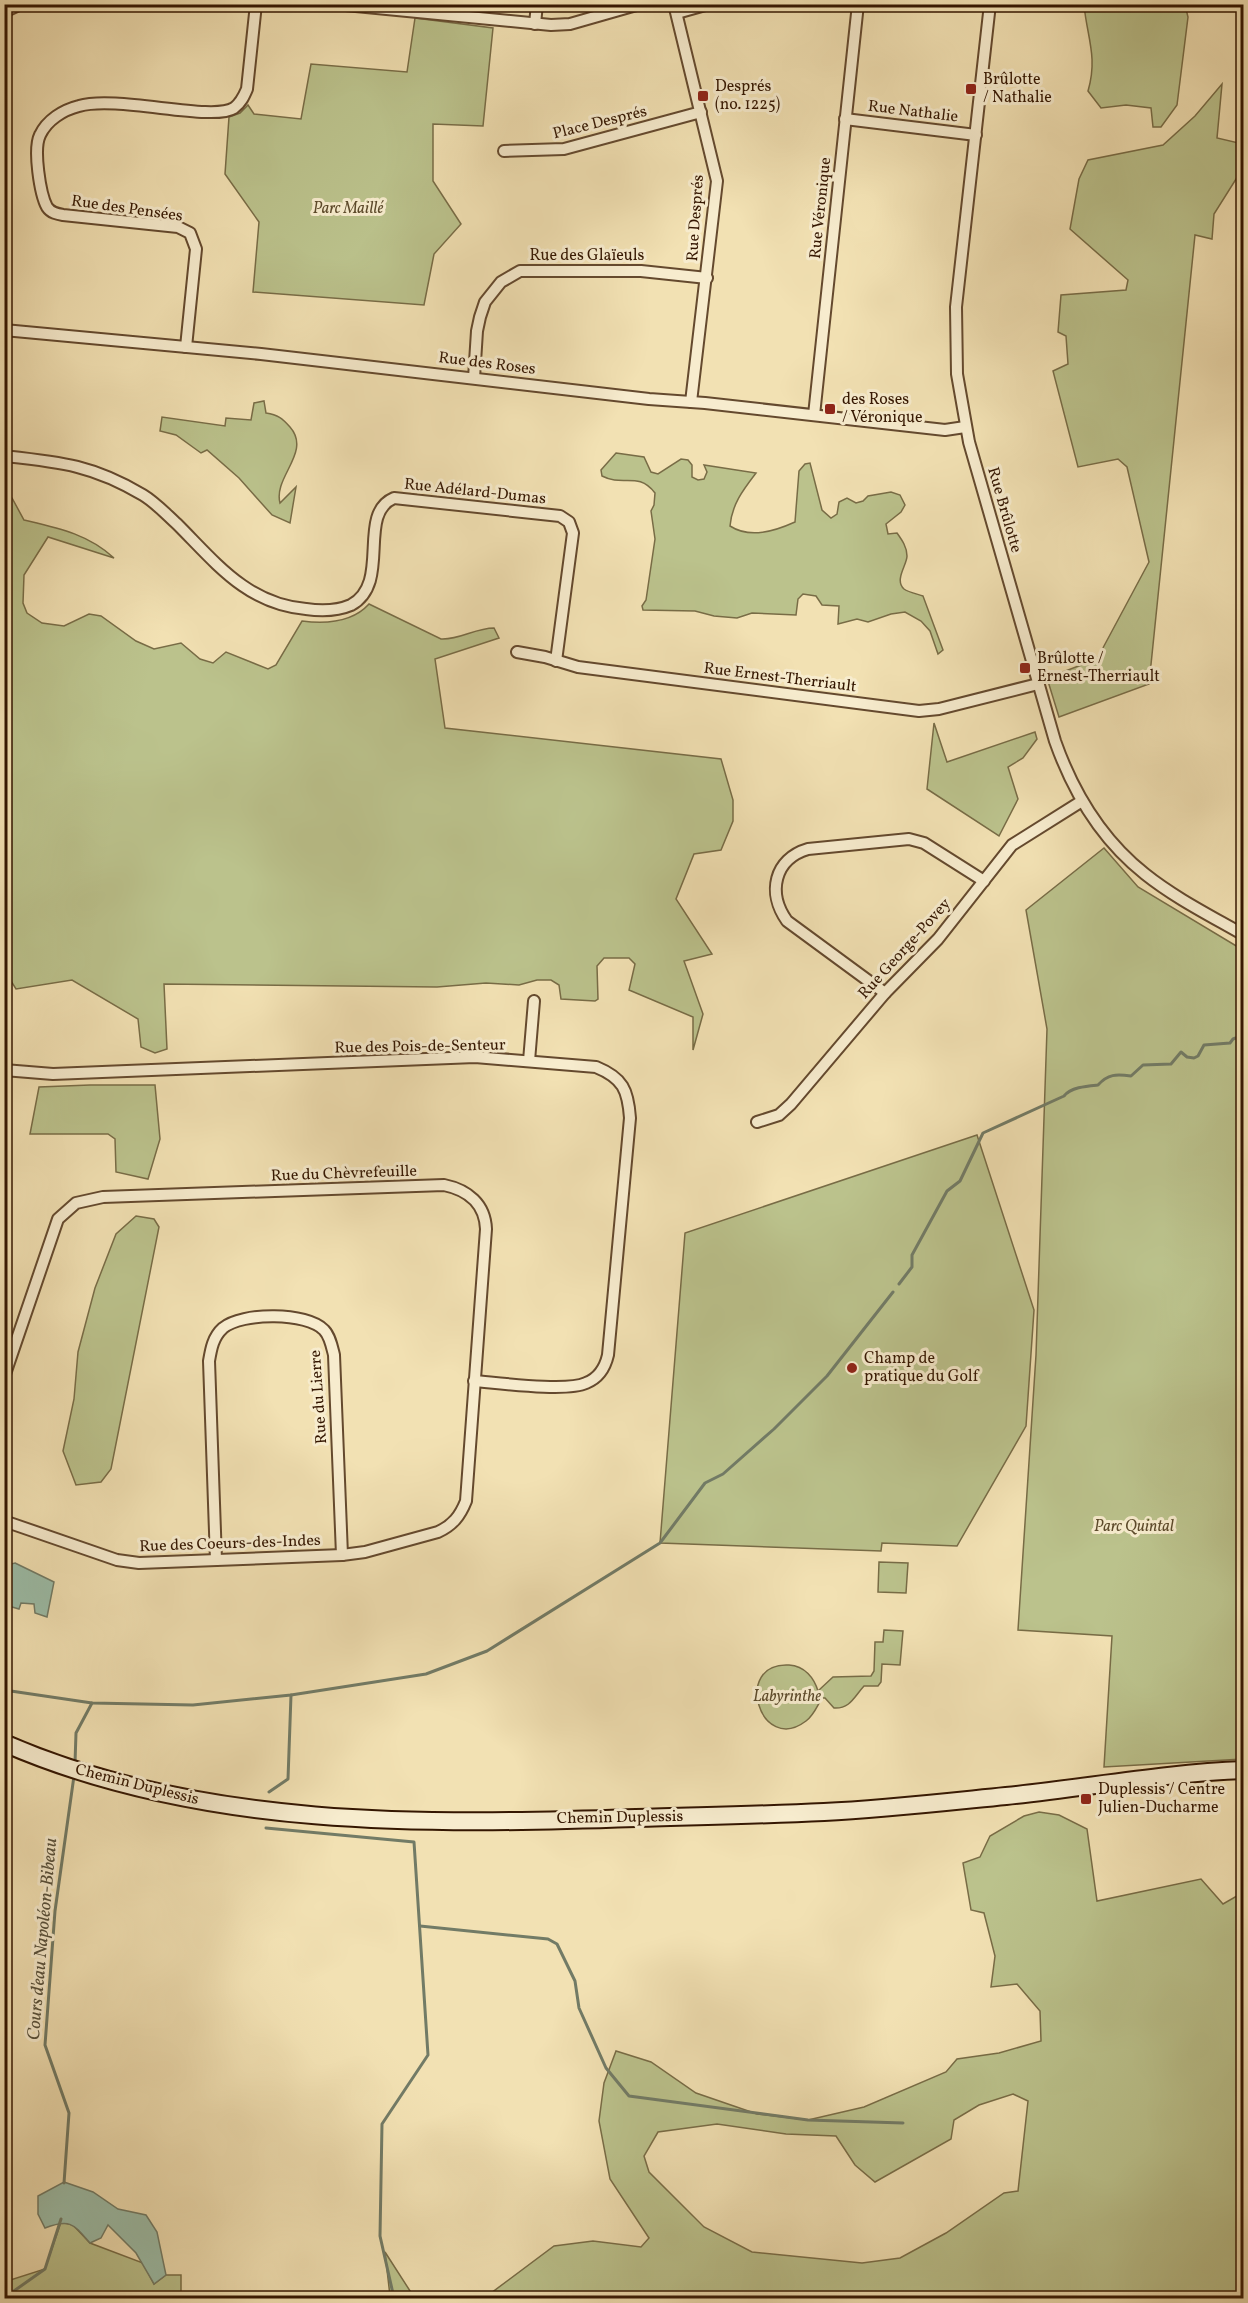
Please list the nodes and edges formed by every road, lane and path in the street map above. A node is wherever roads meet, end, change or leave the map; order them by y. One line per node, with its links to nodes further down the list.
1 (21, 4): 11 (street)
2 (256, 4): 19 (street, Rue des Pensées)
3 (335, 4): 9 (street)
4 (537, 4): 12 (street)
5 (640, 4): 12 (street)
6 (709, 4): 10 (street)
7 (858, 4): 14 (street, Rue Véronique)
8 (990, 4): 15 (street, Rue Brûlotte)
9 (406, 8): 12 (street)
10 (675, 9): 13 (street, Rue Després)
11 (4, 12)
12 (535, 24)
13 (701, 112): 16 (street, Place Després); 17 (street, Rue Després)
14 (845, 119): 15 (street, Rue Nathalie); 22 (street, Rue Véronique)
15 (976, 135): 23 (street, Rue Brûlotte)
16 (504, 151)
17 (706, 278): 20 (street, Rue des Glaïeuls); 21 (street, Rue Després)
18 (4, 330): 19 (street, Rue des Roses)
19 (186, 347): 20 (street, Rue des Roses)
20 (474, 378): 21 (street, Rue des Roses)
21 (691, 402): 22 (street, Rue des Roses)
22 (814, 415): 23 (street, Rue des Roses)
23 (965, 427): 27 (street, Rue Brûlotte)
24 (4, 456): 26 (street, Rue Adélard-Dumas)
25 (517, 652): 26 (street, Rue Ernest-Therriault)
26 (556, 661): 27 (street, Rue Ernest-Therriault)
27 (1038, 684): 28 (street, Rue Brûlotte)
28 (1082, 801): 29 (street, Rue George-Povey); 30 (street, Rue Brûlotte)
29 (984, 881): 31 (street, Rue George-Povey); 31 (street)
30 (1244, 935)
31 (885, 993): 35 (street, Rue George-Povey)
32 (534, 1001): 33 (street)
33 (529, 1061): 34 (street, Rue des Pois-de-Senteur); 37 (street, Rue des Pois-de-Senteur)
34 (4, 1071)
35 (757, 1122)
36 (4, 1377): 37 (street, Rue du Chèvrefeuille)
37 (474, 1381): 38 (street, Rue du Chèvrefeuille)
38 (456, 1520): 40 (street, Rue des Coeurs-des-Indes)
39 (4, 1521): 41 (street, Rue des Coeurs-des-Indes)
40 (342, 1555): 41 (street, Rue des Coeurs-des-Indes); 41 (street, Rue du Lierre)
41 (216, 1560)
42 (4, 1743): 43 (street, Chemin Duplessis)
43 (1244, 1770)

